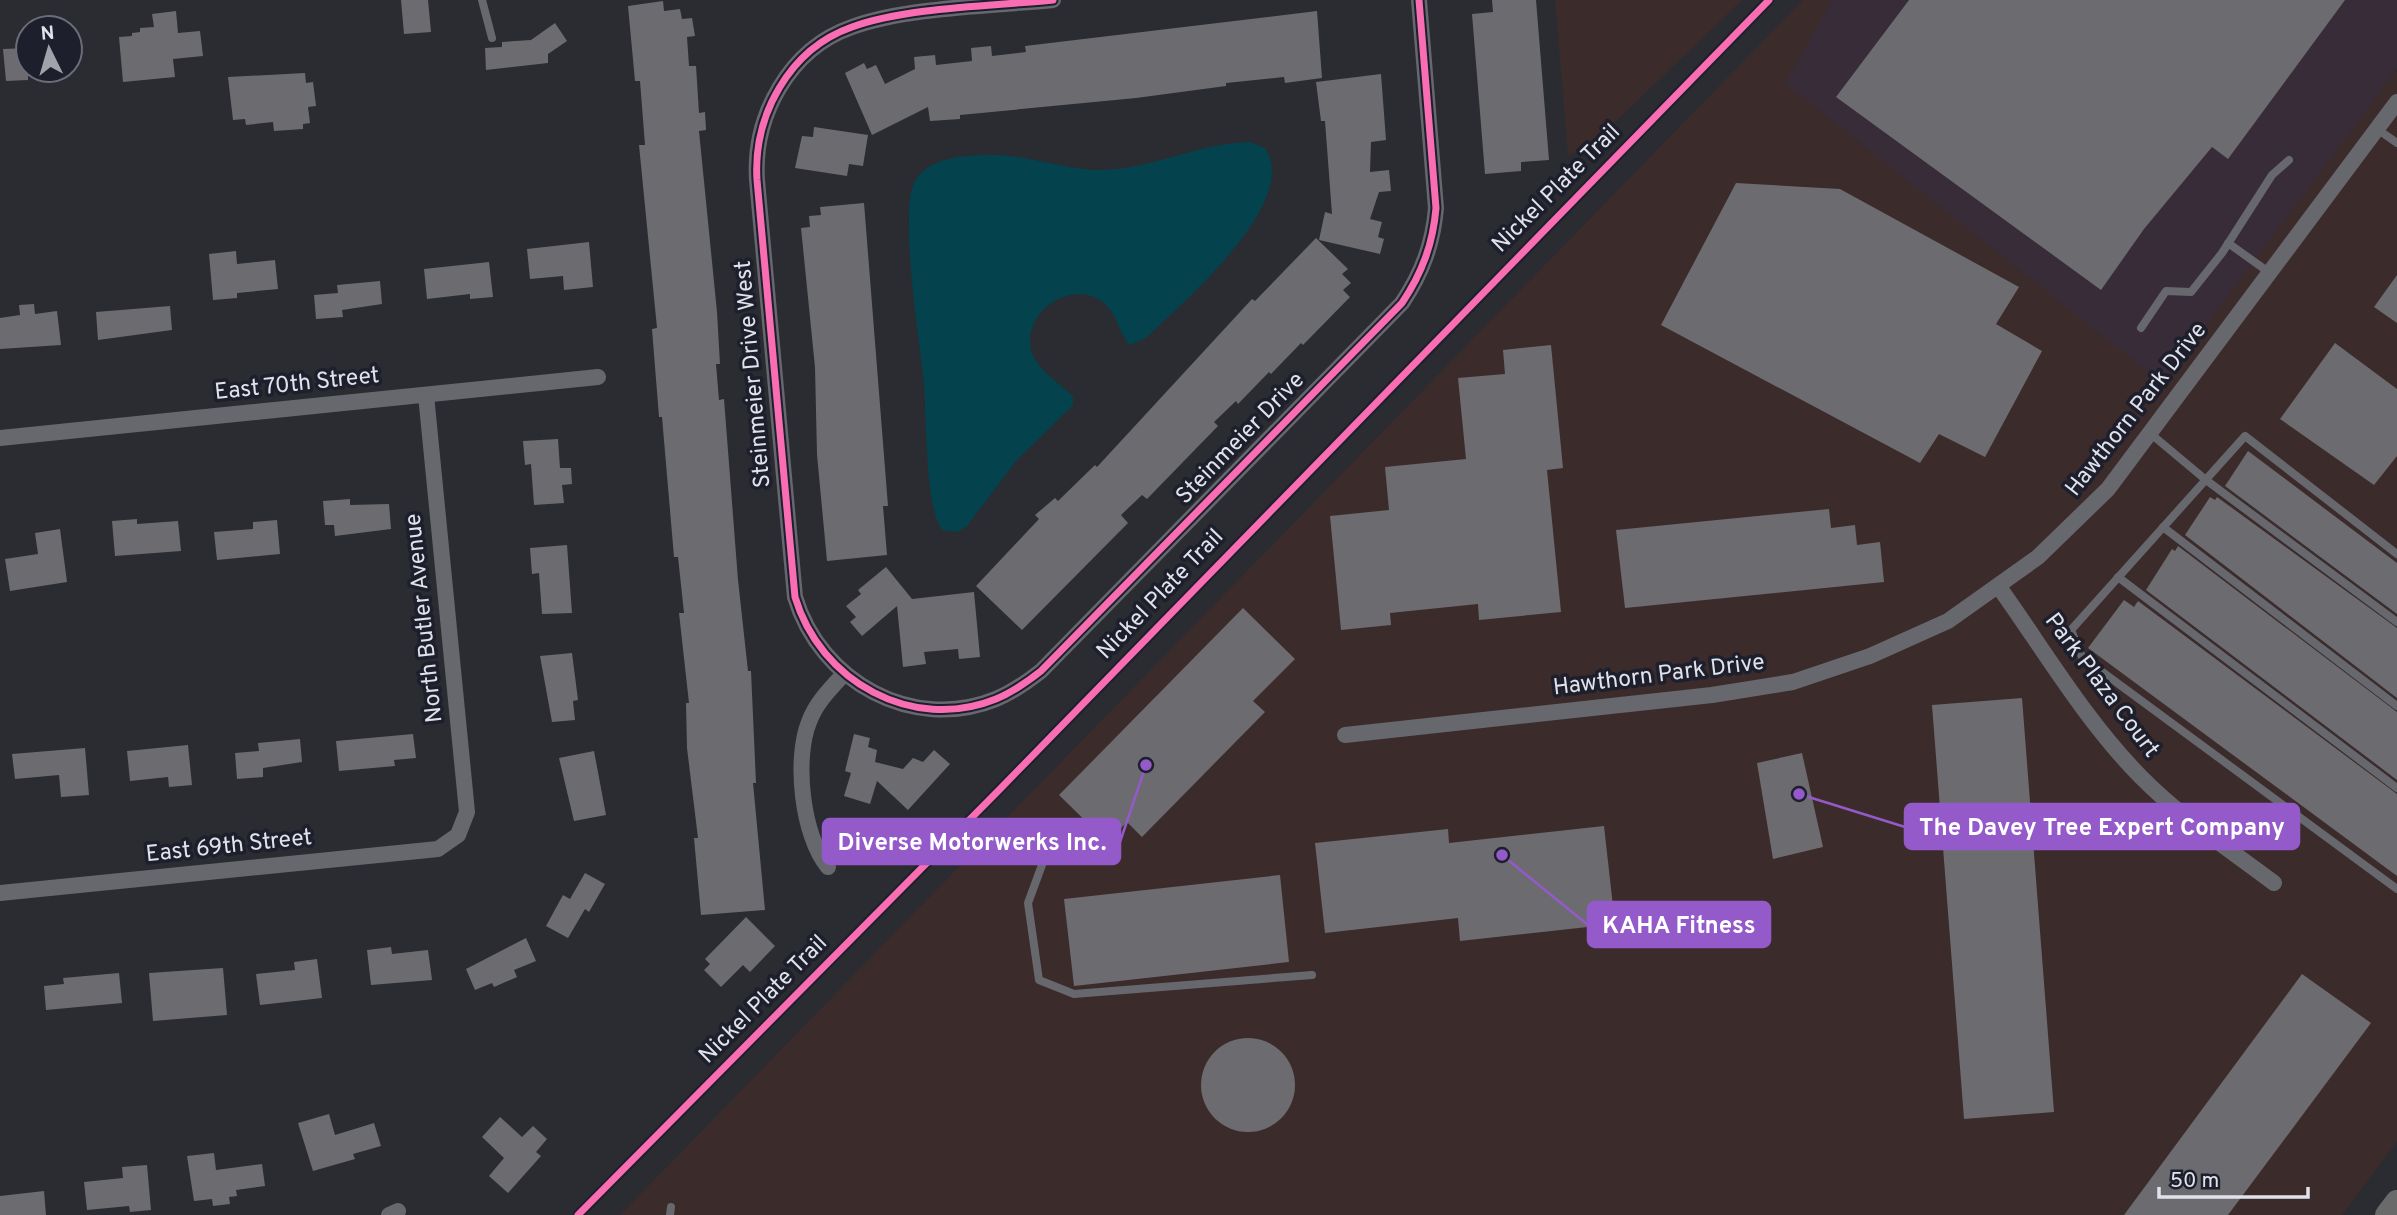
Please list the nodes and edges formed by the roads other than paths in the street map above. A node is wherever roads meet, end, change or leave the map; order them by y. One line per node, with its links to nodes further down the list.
1 (482, 0): 4 (lane)
2 (1053, 0): 22 (street, Steinmeier Drive West)
3 (1419, 0): 22 (street, Steinmeier Drive)
4 (492, 38)
5 (2397, 102): 6 (street, Hawthorn Park Drive)
6 (2376, 130): 7 (lane); 10 (street, Hawthorn Park Drive)
7 (2397, 144)
8 (2289, 160): 9 (lane)
9 (2228, 243): 10 (lane); 11 (lane)
10 (2270, 273): 14 (street, Hawthorn Park Drive)
11 (2141, 328)
12 (598, 377): 13 (street, East 70th Street)
13 (426, 395): 15 (street, East 70th Street); 26 (street, North Butler Avenue)
14 (2151, 434): 16 (lane); 20 (street, Hawthorn Park Drive)
15 (0, 438)
16 (2206, 480): 17 (lane); 18 (lane); 21 (lane)
17 (2163, 527): 19 (lane); 23 (lane)
18 (2397, 554)
19 (2118, 577): 25 (lane); 30 (lane)
20 (1999, 587): 24 (street, Hawthorn Park Drive); 29 (street, Park Plaza Court)
21 (2397, 622)
22 (844, 674): 28 (street)
23 (2397, 706)
24 (1345, 736)
25 (2397, 788)
26 (458, 835): 31 (street, East 69th Street)
27 (1042, 865): 32 (lane)
28 (828, 867)
29 (2274, 883)
30 (2397, 889)
31 (0, 893)
32 (1312, 975)
33 (2397, 1202): 34 (main road)
34 (2387, 1215)

